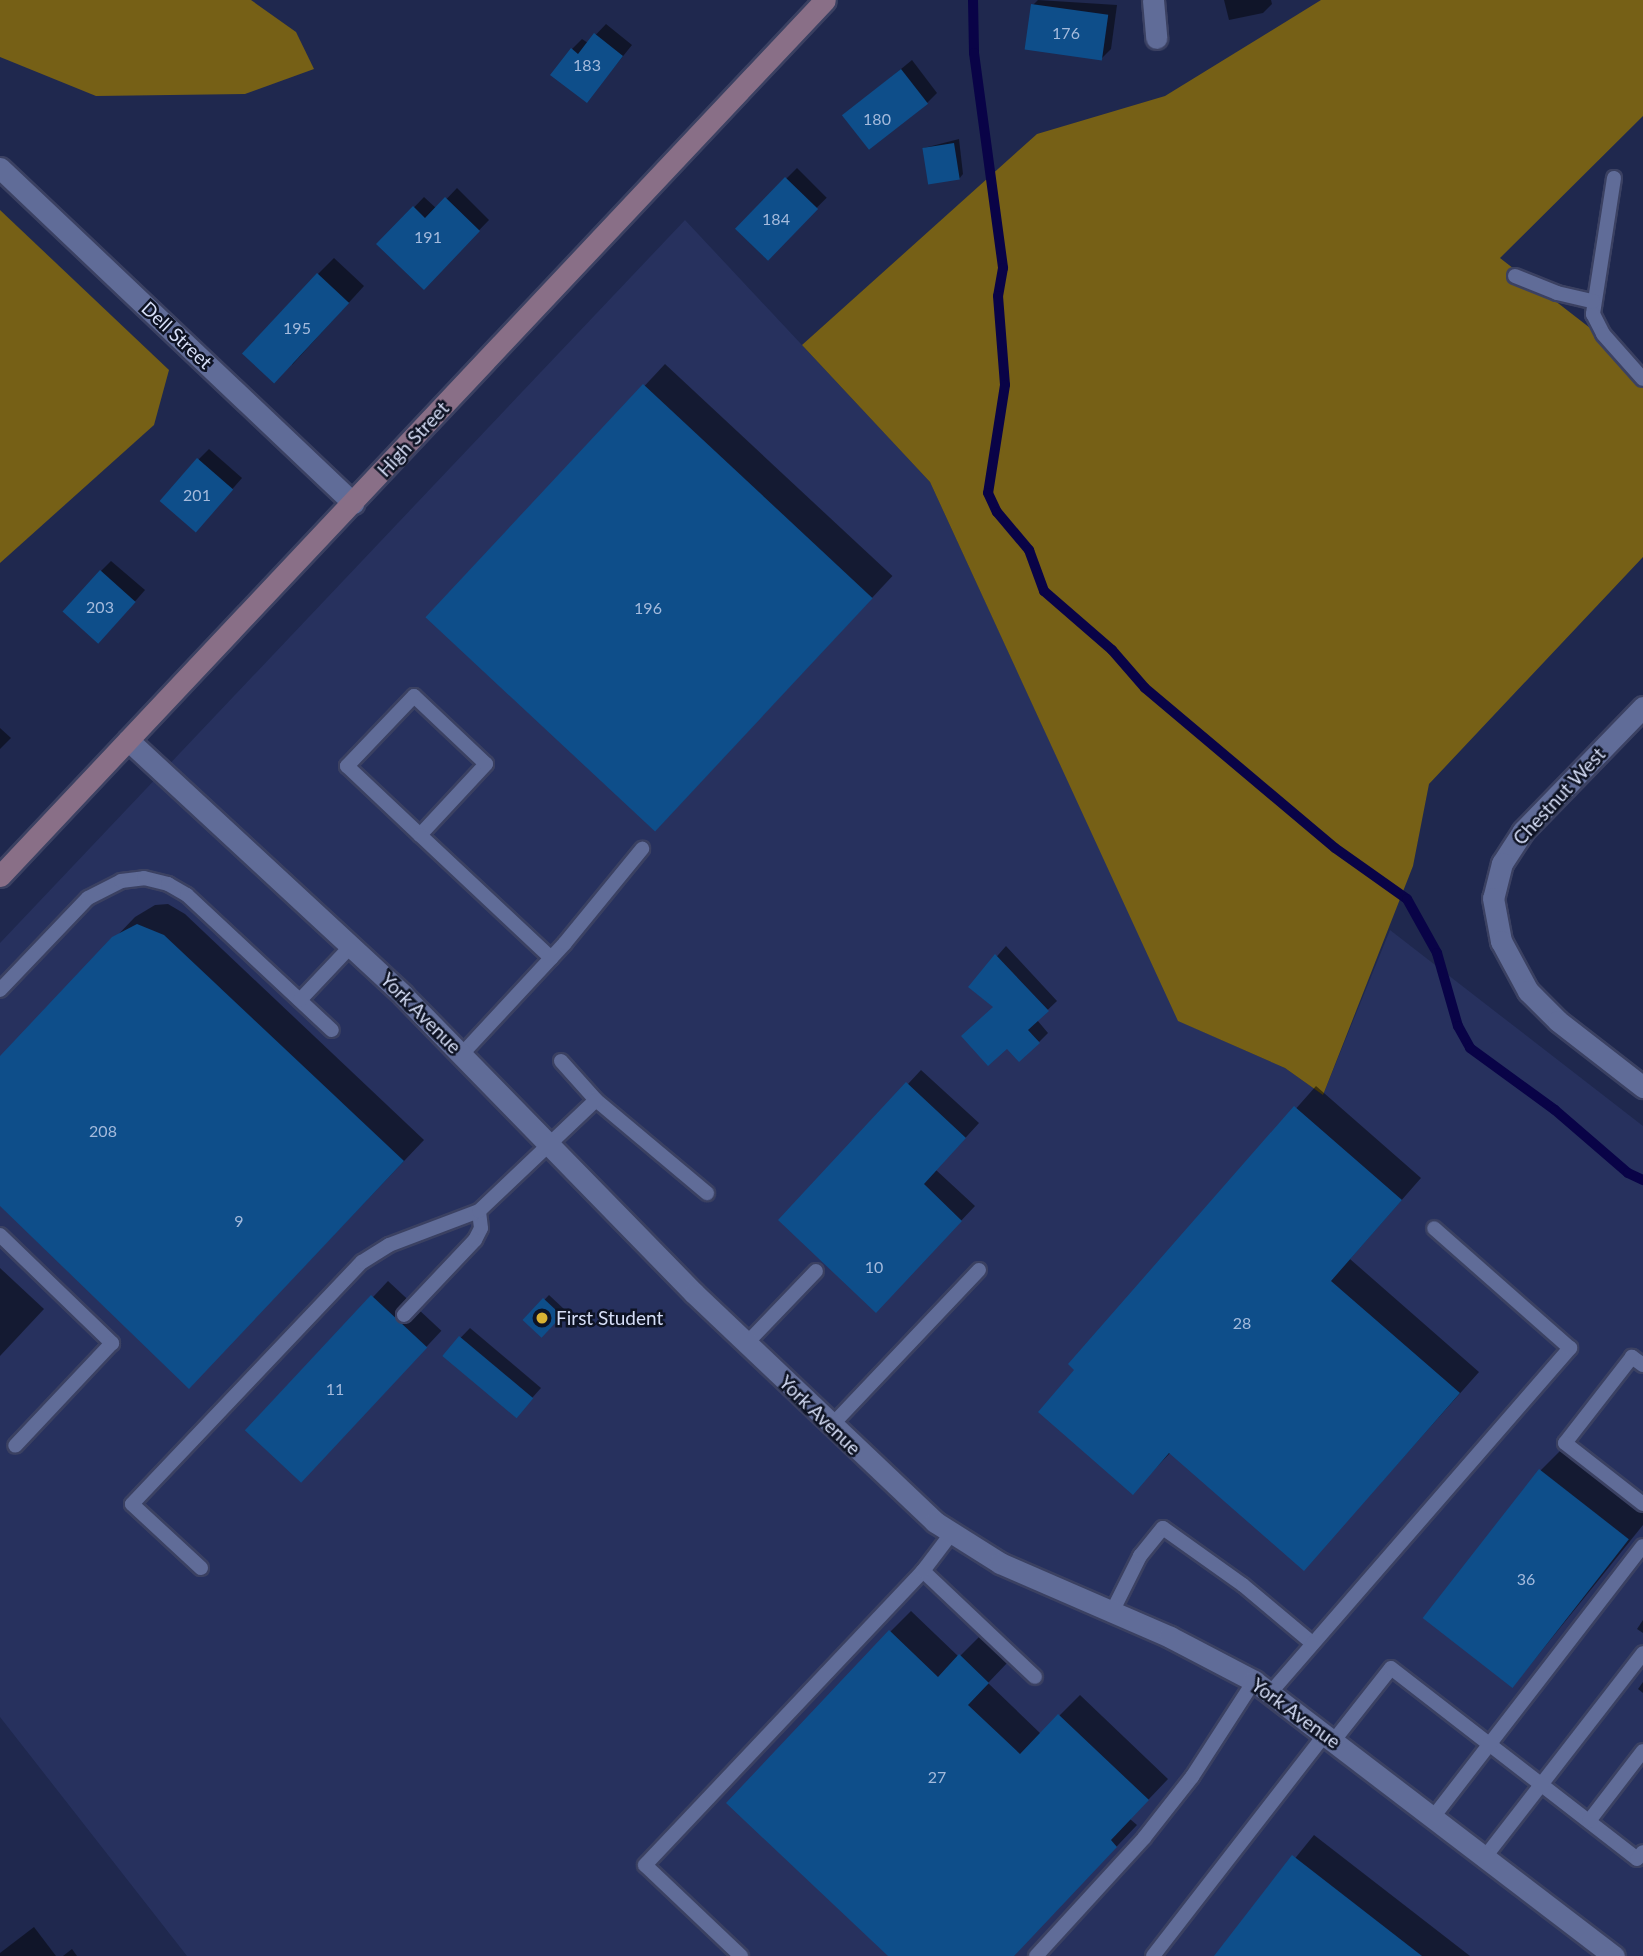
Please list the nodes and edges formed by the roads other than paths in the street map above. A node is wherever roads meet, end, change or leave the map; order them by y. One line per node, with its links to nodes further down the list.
1 (825, 0): 9 (main road, High Street)
2 (1153, 0): 3 (street)
3 (1156, 38)
4 (0, 168): 9 (street, Dell Street)
5 (1614, 178): 7 (lane)
6 (1515, 276): 7 (lane)
7 (1592, 301): 8 (lane)
8 (1643, 379)
9 (353, 503): 11 (main road, High Street)
10 (1643, 707): 22 (street, Chestnut West)
11 (128, 740): 14 (main road, High Street); 15 (street, York Avenue)
12 (420, 835): 12 (lane); 16 (lane)
13 (642, 849): 16 (lane)
14 (0, 876)
15 (352, 945): 18 (lane); 20 (street, York Avenue)
16 (551, 958): 20 (lane)
17 (0, 990): 18 (lane)
18 (300, 1000): 19 (lane)
19 (332, 1030)
20 (462, 1054): 24 (street, York Avenue)
21 (561, 1061): 23 (lane)
22 (1643, 1087)
23 (596, 1100): 24 (lane); 25 (lane)
24 (551, 1144): 26 (lane); 32 (street, York Avenue)
25 (707, 1193)
26 (479, 1211): 31 (lane); 39 (lane)
27 (1434, 1228): 42 (lane)
28 (0, 1235): 35 (lane)
29 (979, 1270): 34 (lane)
30 (816, 1271): 32 (lane)
31 (404, 1315)
32 (746, 1344): 34 (street, York Avenue)
33 (1643, 1365): 36 (lane)
34 (831, 1426): 37 (street, York Avenue)
35 (15, 1446)
36 (1643, 1504)
37 (950, 1534): 40 (lane); 41 (street, York Avenue)
38 (1643, 1546): 47 (lane)
39 (201, 1568)
40 (923, 1572): 44 (lane); 54 (lane)
41 (1112, 1612): 42 (lane); 45 (street, York Avenue)
42 (1311, 1643): 45 (lane)
43 (1643, 1653): 49 (lane)
44 (1035, 1677)
45 (1263, 1687): 46 (street, York Avenue); 55 (lane)
46 (1330, 1736): 47 (lane); 50 (street, York Avenue); 56 (lane)
47 (1490, 1744): 49 (lane); 50 (lane)
48 (1643, 1751): 51 (lane)
49 (1541, 1784): 51 (lane); 53 (lane)
50 (1434, 1816): 53 (street, York Avenue)
51 (1589, 1821): 52 (lane)
52 (1643, 1852)
53 (1485, 1857): 57 (street, York Avenue)
54 (741, 1956)
55 (1036, 1956)
56 (1153, 1956)
57 (1614, 1956)

